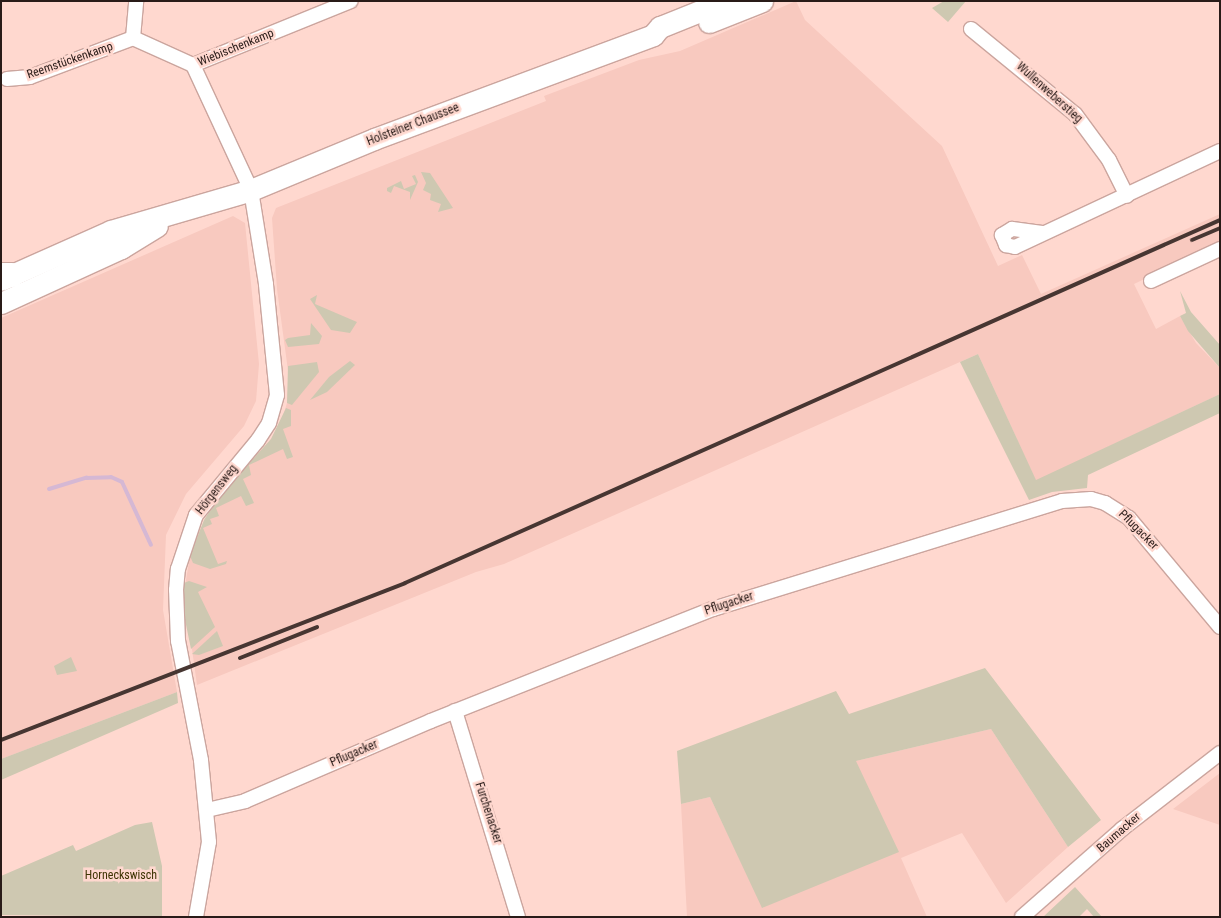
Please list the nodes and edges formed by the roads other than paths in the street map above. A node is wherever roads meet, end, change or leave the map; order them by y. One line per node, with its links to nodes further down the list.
1 (136, 1): 7 (street)
2 (351, 1): 8 (street, Wiebischenkamp)
3 (725, 1): 6 (main road, Holsteiner Chaussee)
4 (762, 1): 6 (main road, Holsteiner Chaussee)
5 (971, 29): 12 (street, Wullenweberstieg)
6 (653, 35): 11 (main road, Holsteiner Chaussee)
7 (132, 38): 8 (street); 9 (street, Reemstückenkamp)
8 (193, 65): 11 (street, Wiebischenkamp)
9 (7, 78)
10 (1220, 151): 12 (street)
11 (251, 190): 13 (main road, Holsteiner Chaussee); 22 (street, Hörgensweg)
12 (1127, 196): 14 (street)
13 (174, 215): 16 (main road, Holsteiner Chaussee); 18 (main road, Holsteiner Chaussee)
14 (1042, 233)
15 (1220, 249): 17 (street)
16 (5, 277)
17 (1151, 281)
18 (1, 303)
19 (1220, 627): 20 (street, Pflugacker)
20 (455, 711): 22 (street, Pflugacker); 24 (street, Furchenacker)
21 (1220, 753): 25 (street, Baumacker)
22 (207, 810): 23 (street, Hörgensweg)
23 (196, 917)
24 (518, 917)
25 (1022, 917)

